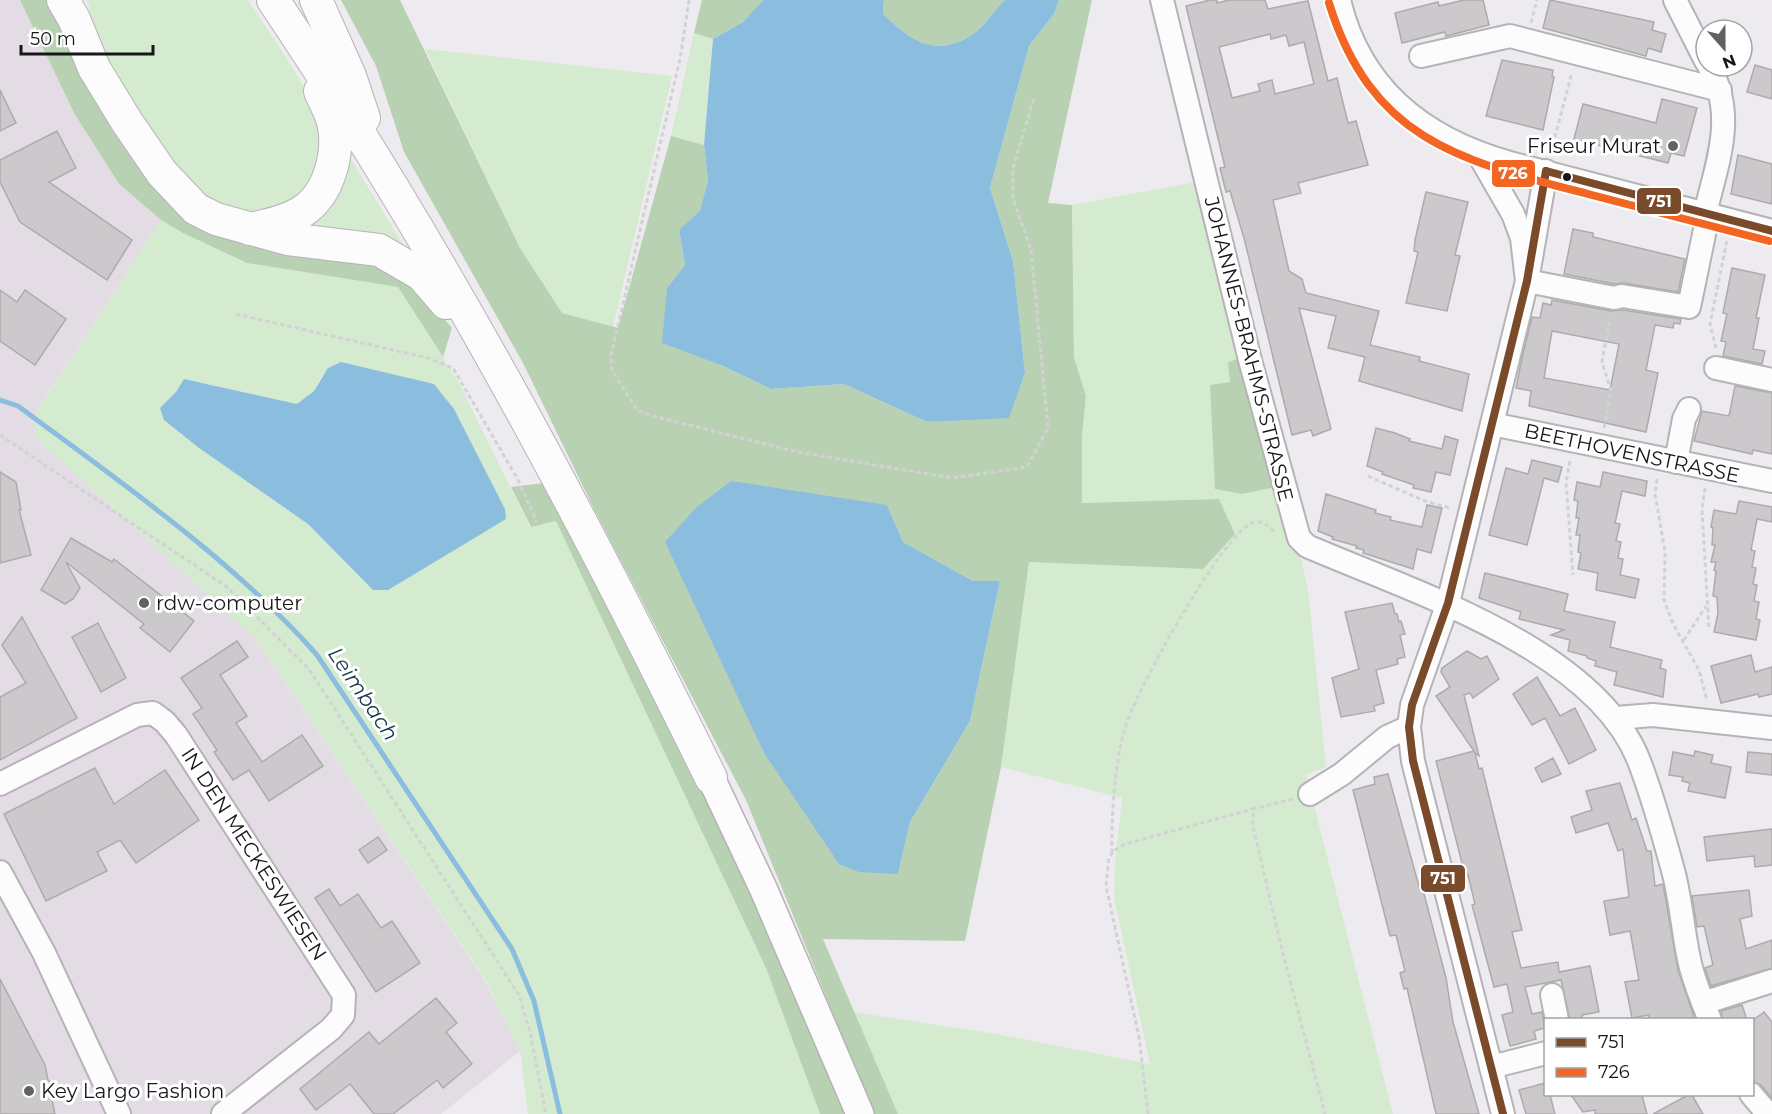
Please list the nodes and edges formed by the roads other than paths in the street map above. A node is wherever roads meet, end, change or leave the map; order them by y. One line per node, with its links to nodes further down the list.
1 (273, 0): 7 (highway)
2 (316, 0): 13 (highway)
3 (1162, 0): 26 (street, JOHANNES-BRAHMS-STRASSE)
4 (1339, 0): 12 (street)
5 (1675, 0): 8 (street)
6 (69, 6): 16 (highway)
7 (297, 35): 13 (highway); 16 (highway)
8 (1694, 37)
9 (1421, 56): 11 (street)
10 (1714, 78): 11 (street)
11 (1720, 90): 15 (street)
12 (1479, 155): 14 (street); 18 (street)
13 (379, 162): 19 (highway)
14 (1546, 171): 15 (street); 18 (street)
15 (1706, 214): 17 (street); 18 (street)
16 (250, 229): 19 (highway)
17 (1772, 231)
18 (1527, 281): 23 (street)
19 (480, 334): 30 (highway)
20 (1716, 369): 21 (street)
21 (1772, 380)
22 (1689, 408): 24 (street)
23 (1492, 424): 24 (street, BEETHOVENSTRASSE); 26 (street)
24 (1668, 461): 25 (street, BEETHOVENSTRASSE)
25 (1772, 481)
26 (1448, 603): 27 (street); 28 (street)
27 (1616, 718): 29 (street); 36 (street)
28 (1409, 727): 32 (street); 39 (street)
29 (1772, 728)
30 (711, 778): 43 (main road)
31 (0, 784): 42 (street, IN DEN MECKESWIESEN)
32 (1310, 794)
33 (0, 872): 41 (street)
34 (1772, 981): 36 (street)
35 (1552, 995): 37 (street)
36 (1706, 1011)
37 (1557, 1018)
38 (1544, 1053): 39 (street)
39 (1491, 1066): 44 (street)
40 (1752, 1096): 45 (street)
41 (119, 1114)
42 (222, 1114)
43 (860, 1114)
44 (1503, 1114)
45 (1768, 1114)

